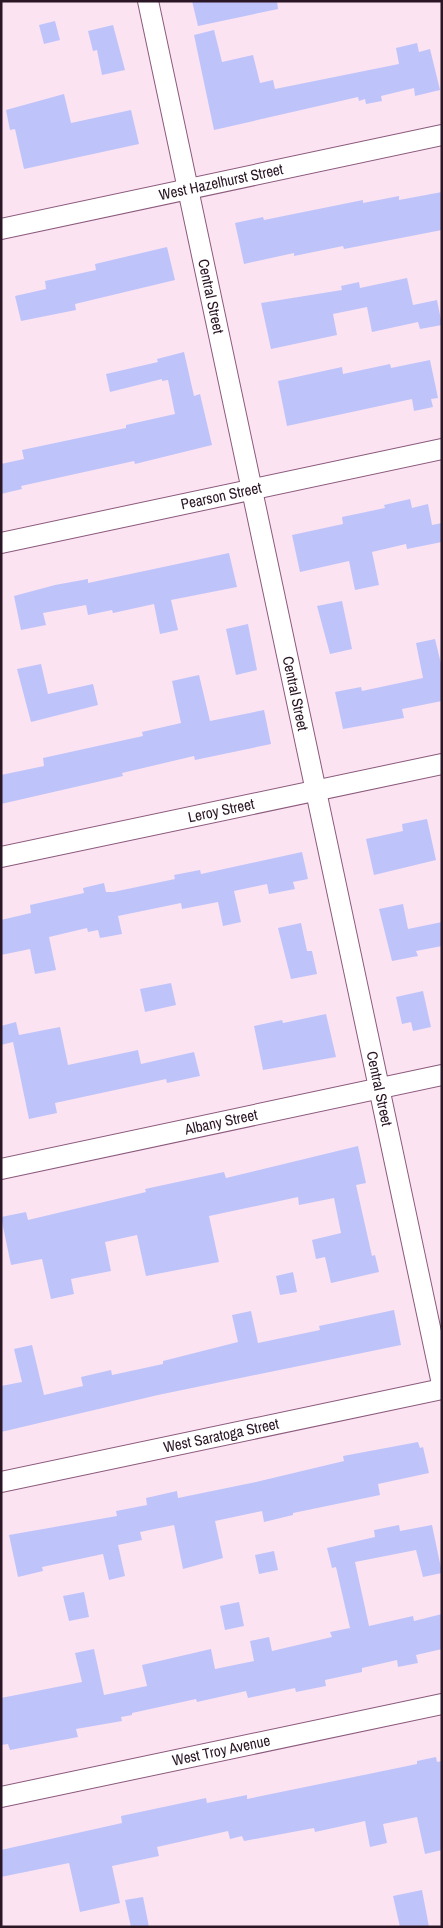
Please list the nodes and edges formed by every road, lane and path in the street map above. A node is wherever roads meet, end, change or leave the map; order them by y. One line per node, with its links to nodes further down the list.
1 (148, 1): 3 (street, Central Street)
2 (442, 135): 3 (street, West Hazelhurst Street)
3 (188, 190): 4 (street, West Hazelhurst Street); 6 (street, Central Street)
4 (1, 229)
5 (442, 449): 6 (street, Pearson Street)
6 (251, 490): 7 (street, Pearson Street); 9 (street, Central Street)
7 (1, 543)
8 (442, 764): 9 (street, Leroy Street)
9 (317, 790): 10 (street, Leroy Street); 12 (street, Central Street)
10 (1, 857)
11 (442, 1075): 12 (street, Albany Street)
12 (379, 1088): 13 (street, Albany Street); 14 (street, Central Street)
13 (1, 1169)
14 (442, 1384)
15 (442, 1390): 16 (street, West Saratoga Street)
16 (1, 1482)
17 (442, 1704): 18 (street, West Troy Avenue)
18 (1, 1797)

